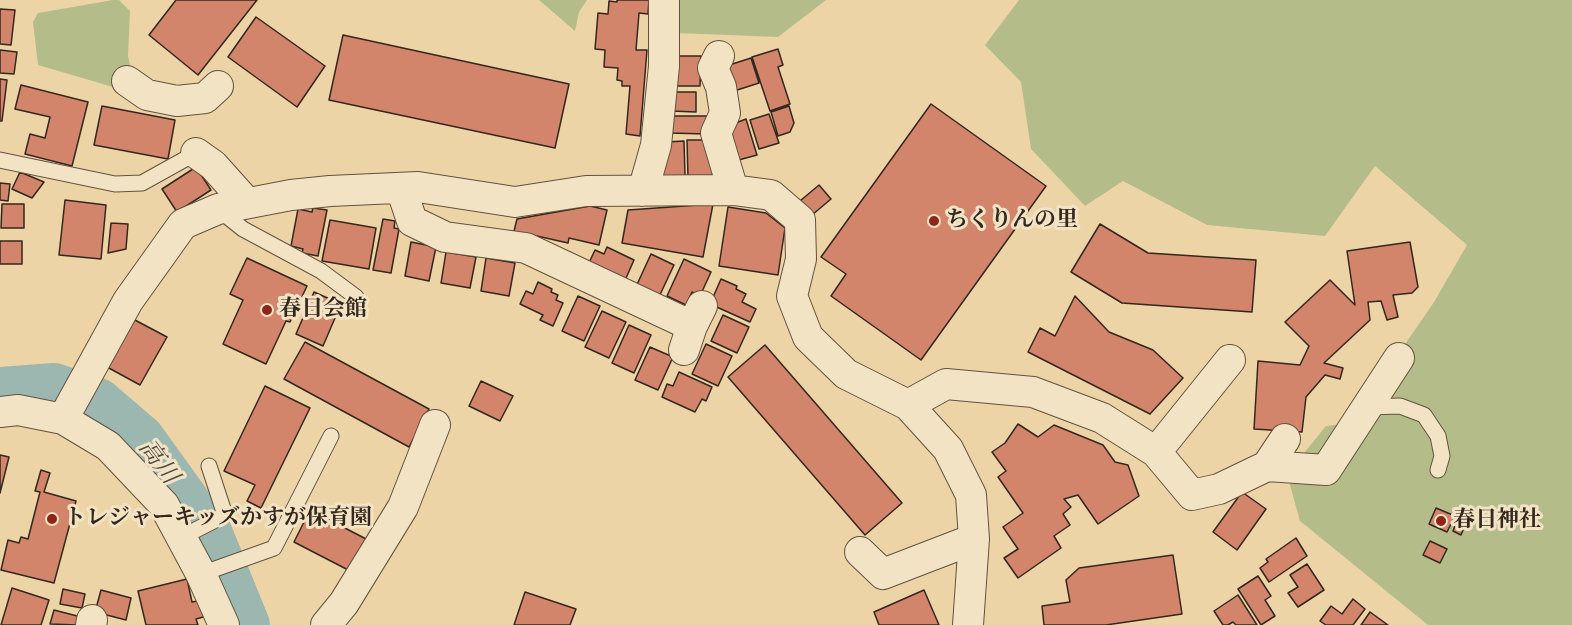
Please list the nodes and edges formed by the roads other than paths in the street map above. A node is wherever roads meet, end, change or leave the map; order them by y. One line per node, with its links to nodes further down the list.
1 (664, 0): 8 (street)
2 (719, 57): 9 (street)
3 (127, 81): 4 (street)
4 (218, 86)
5 (196, 153): 6 (lane); 10 (street)
6 (0, 160)
7 (401, 188): 8 (street); 10 (street); 13 (street)
8 (643, 190): 9 (street)
9 (733, 190): 16 (street)
10 (247, 203): 11 (street)
11 (219, 208): 12 (lane); 19 (street)
12 (356, 297)
13 (693, 327)
14 (1400, 358): 17 (street)
15 (1230, 360): 23 (street)
16 (908, 405): 23 (street); 28 (street)
17 (1368, 407): 25 (street); 26 (lane)
18 (0, 412): 19 (street)
19 (66, 414): 27 (street)
20 (435, 425): 32 (street)
21 (331, 436): 30 (lane)
22 (1285, 440): 25 (street)
23 (1156, 452): 25 (street)
24 (209, 466): 27 (lane)
25 (1266, 466)
26 (1438, 470)
27 (188, 535): 30 (street)
28 (974, 538): 29 (street); 33 (street)
29 (860, 552)
30 (207, 572): 31 (street)
31 (224, 625)
32 (326, 625)
33 (968, 625)

